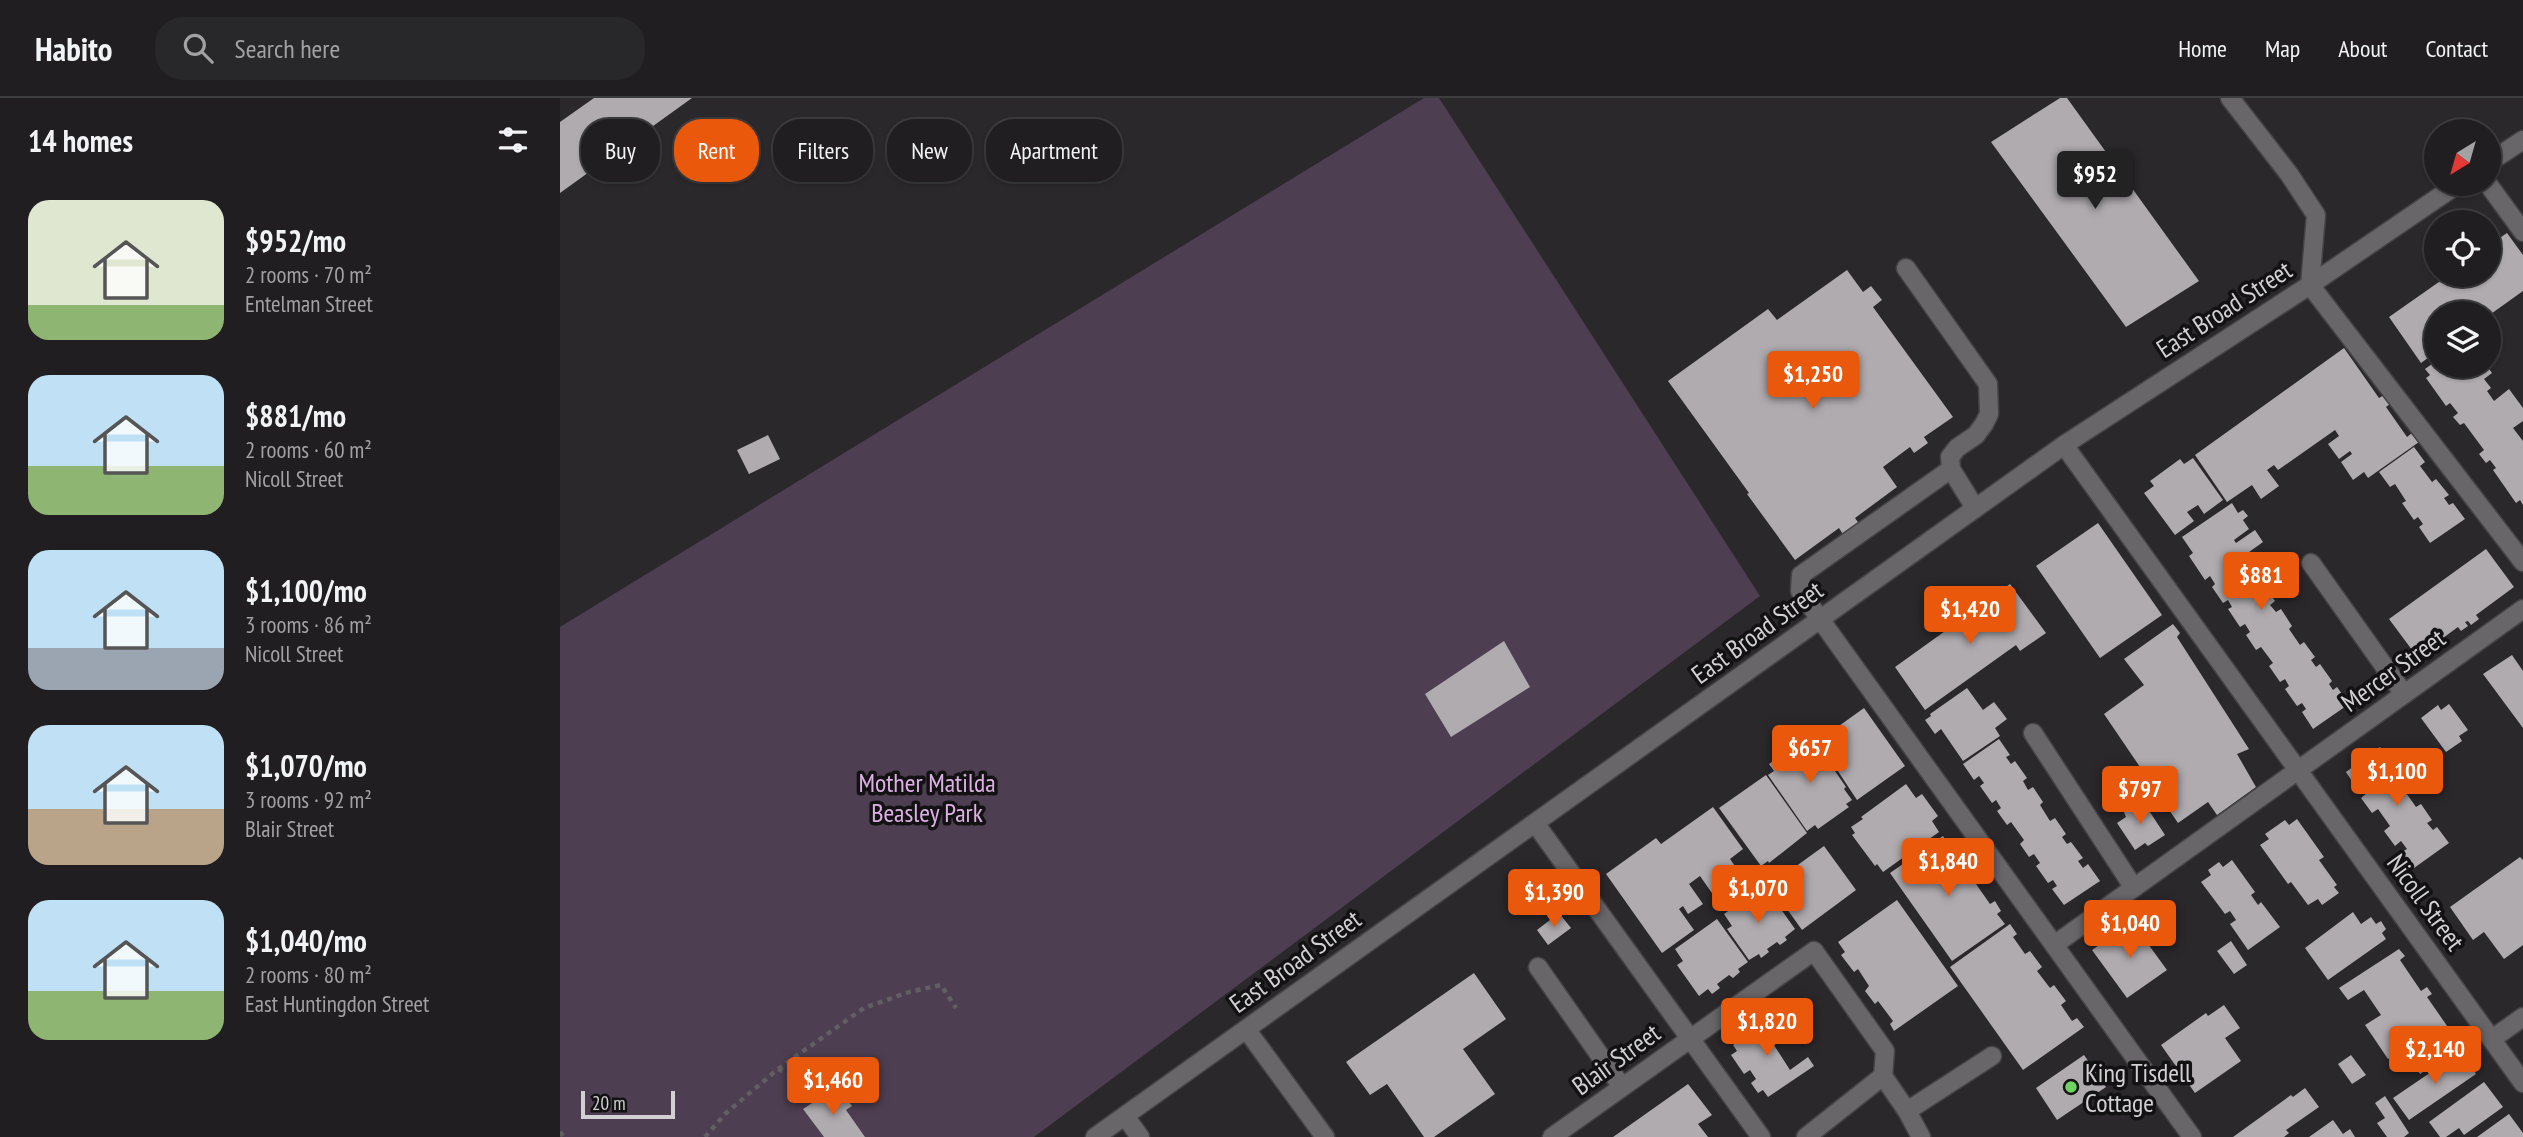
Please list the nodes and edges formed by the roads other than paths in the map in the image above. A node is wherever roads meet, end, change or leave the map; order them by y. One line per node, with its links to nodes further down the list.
1 (2230, 98): 8 (street)
2 (2523, 140): 3 (street)
3 (2501, 154)
4 (2440, 196): 8 (street, East Broad Street)
5 (2497, 196): 6 (street)
6 (2523, 232)
7 (1906, 268): 10 (street)
8 (2310, 285): 9 (street, East Broad Street); 12 (street)
9 (2064, 444): 11 (street, East Broad Street); 18 (street, Nicoll Street)
10 (1951, 469): 11 (street); 15 (street)
11 (1975, 508): 15 (street, East Broad Street)
12 (2523, 562)
13 (2311, 563): 16 (street)
14 (2523, 609): 16 (street, Mercer Street)
15 (1820, 619): 19 (street, East Broad Street); 21 (street)
16 (2404, 694): 18 (street, Mercer Street)
17 (2033, 733): 20 (street)
18 (2298, 770): 20 (street, Mercer Street); 26 (street, Nicoll Street)
19 (1535, 823): 24 (street, East Broad Street); 25 (street)
20 (2134, 888): 21 (street, Mercer Street)
21 (2054, 945): 40 (street)
22 (1538, 967): 30 (street)
23 (2523, 1017): 26 (street)
24 (1246, 1029): 32 (street, East Broad Street); 35 (street)
25 (1690, 1038): 28 (street, Blair Street); 30 (street, Blair Street); 37 (street)
26 (2492, 1040): 29 (street, Nicoll Street)
27 (1992, 1056): 31 (street)
28 (1883, 1076): 31 (street); 38 (street)
29 (2523, 1083)
30 (1622, 1087): 36 (street, Blair Street)
31 (1908, 1111): 39 (street)
32 (1125, 1116): 33 (street, East Broad Street); 34 (street)
33 (1095, 1137)
34 (1140, 1137)
35 (1325, 1137)
36 (1552, 1137)
37 (1761, 1137)
38 (1807, 1137)
39 (1921, 1137)
40 (2192, 1137)

